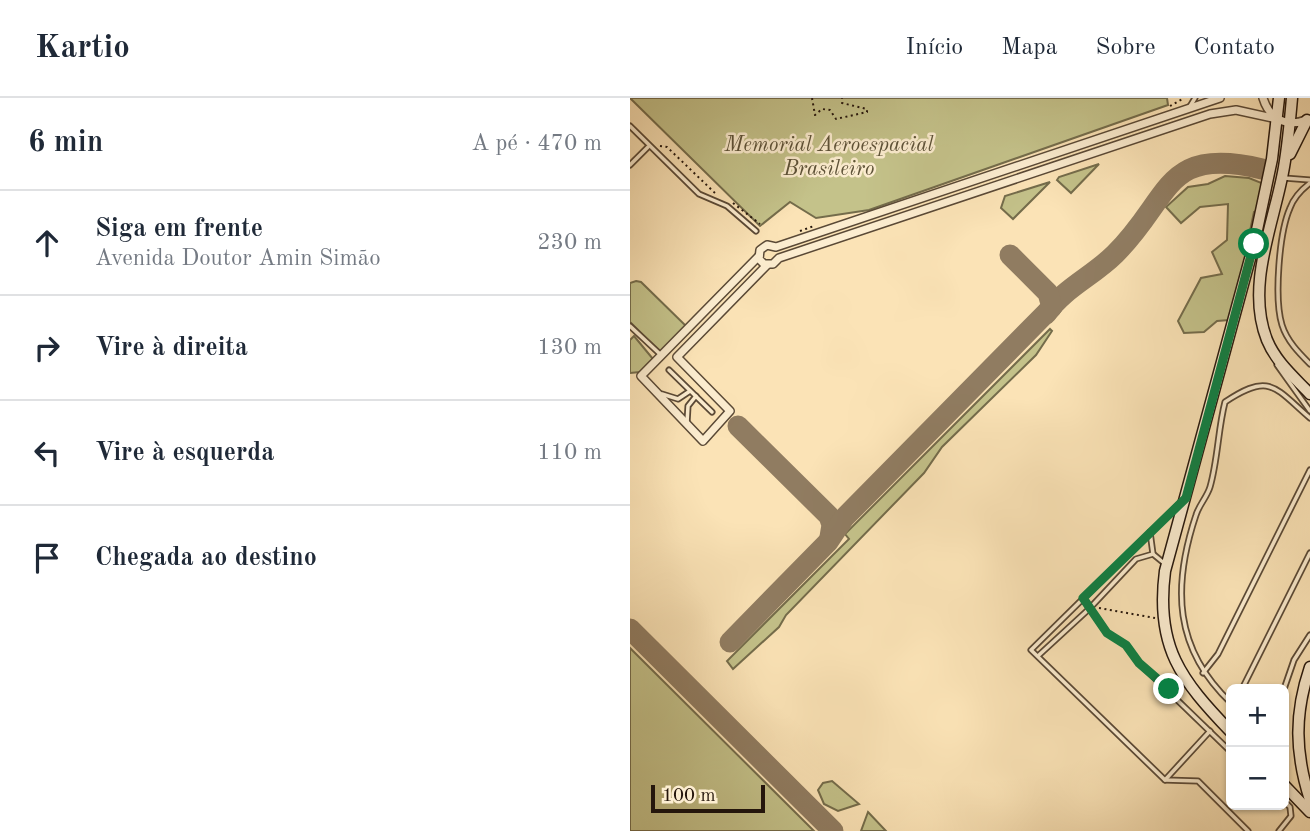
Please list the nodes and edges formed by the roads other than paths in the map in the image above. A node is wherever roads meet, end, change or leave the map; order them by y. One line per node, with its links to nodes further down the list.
1 (1195, 98): 6 (lane)
2 (1220, 98): 6 (street)
3 (1263, 98): 8 (street)
4 (1279, 98): 8 (street)
5 (1293, 98): 9 (street)
6 (1189, 110): 18 (street)
7 (1308, 119): 9 (street); 13 (street)
8 (1278, 120): 9 (street); 14 (street); 20 (street)
9 (1289, 124): 13 (street)
10 (630, 126): 11 (lane)
11 (648, 145): 12 (lane); 17 (lane)
12 (630, 165)
13 (1284, 167): 15 (street)
14 (1268, 176): 15 (street); 36 (street)
15 (1282, 178): 16 (lane); 24 (street)
16 (1310, 181): 25 (lane)
17 (756, 231)
18 (776, 247): 19 (street); 20 (street)
19 (759, 256): 21 (street); 23 (street)
20 (779, 258): 21 (street)
21 (767, 265): 34 (street)
22 (630, 326): 23 (lane)
23 (661, 355): 28 (street)
24 (1275, 355): 29 (street); 31 (lane)
25 (1310, 364)
26 (669, 370): 27 (lane)
27 (690, 390): 28 (lane); 30 (lane)
28 (657, 393): 34 (street)
29 (1310, 394)
30 (696, 396): 32 (lane); 34 (lane)
31 (1310, 411)
32 (712, 412)
33 (1310, 418): 46 (lane)
34 (687, 424)
35 (1310, 470): 46 (lane)
36 (1186, 498): 37 (lane); 40 (street)
37 (1150, 532): 39 (lane); 41 (lane)
38 (1310, 553): 47 (lane)
39 (1153, 554): 40 (lane); 42 (lane)
40 (1166, 565): 50 (street)
41 (1083, 598): 42 (lane); 44 (lane)
42 (1090, 608): 44 (lane); 51 (lane)
43 (1310, 635): 48 (lane)
44 (1039, 656): 53 (lane)
45 (1310, 667): 55 (street)
46 (1203, 673): 49 (lane)
47 (1244, 684)
48 (1286, 684)
49 (1226, 698)
50 (1226, 727)
51 (1210, 731): 52 (lane); 53 (lane)
52 (1227, 747)
53 (1164, 780): 58 (lane)
54 (1289, 790): 57 (street)
55 (1310, 800)
56 (1289, 806): 59 (lane)
57 (1310, 812)
58 (1248, 831)
59 (1279, 831)

